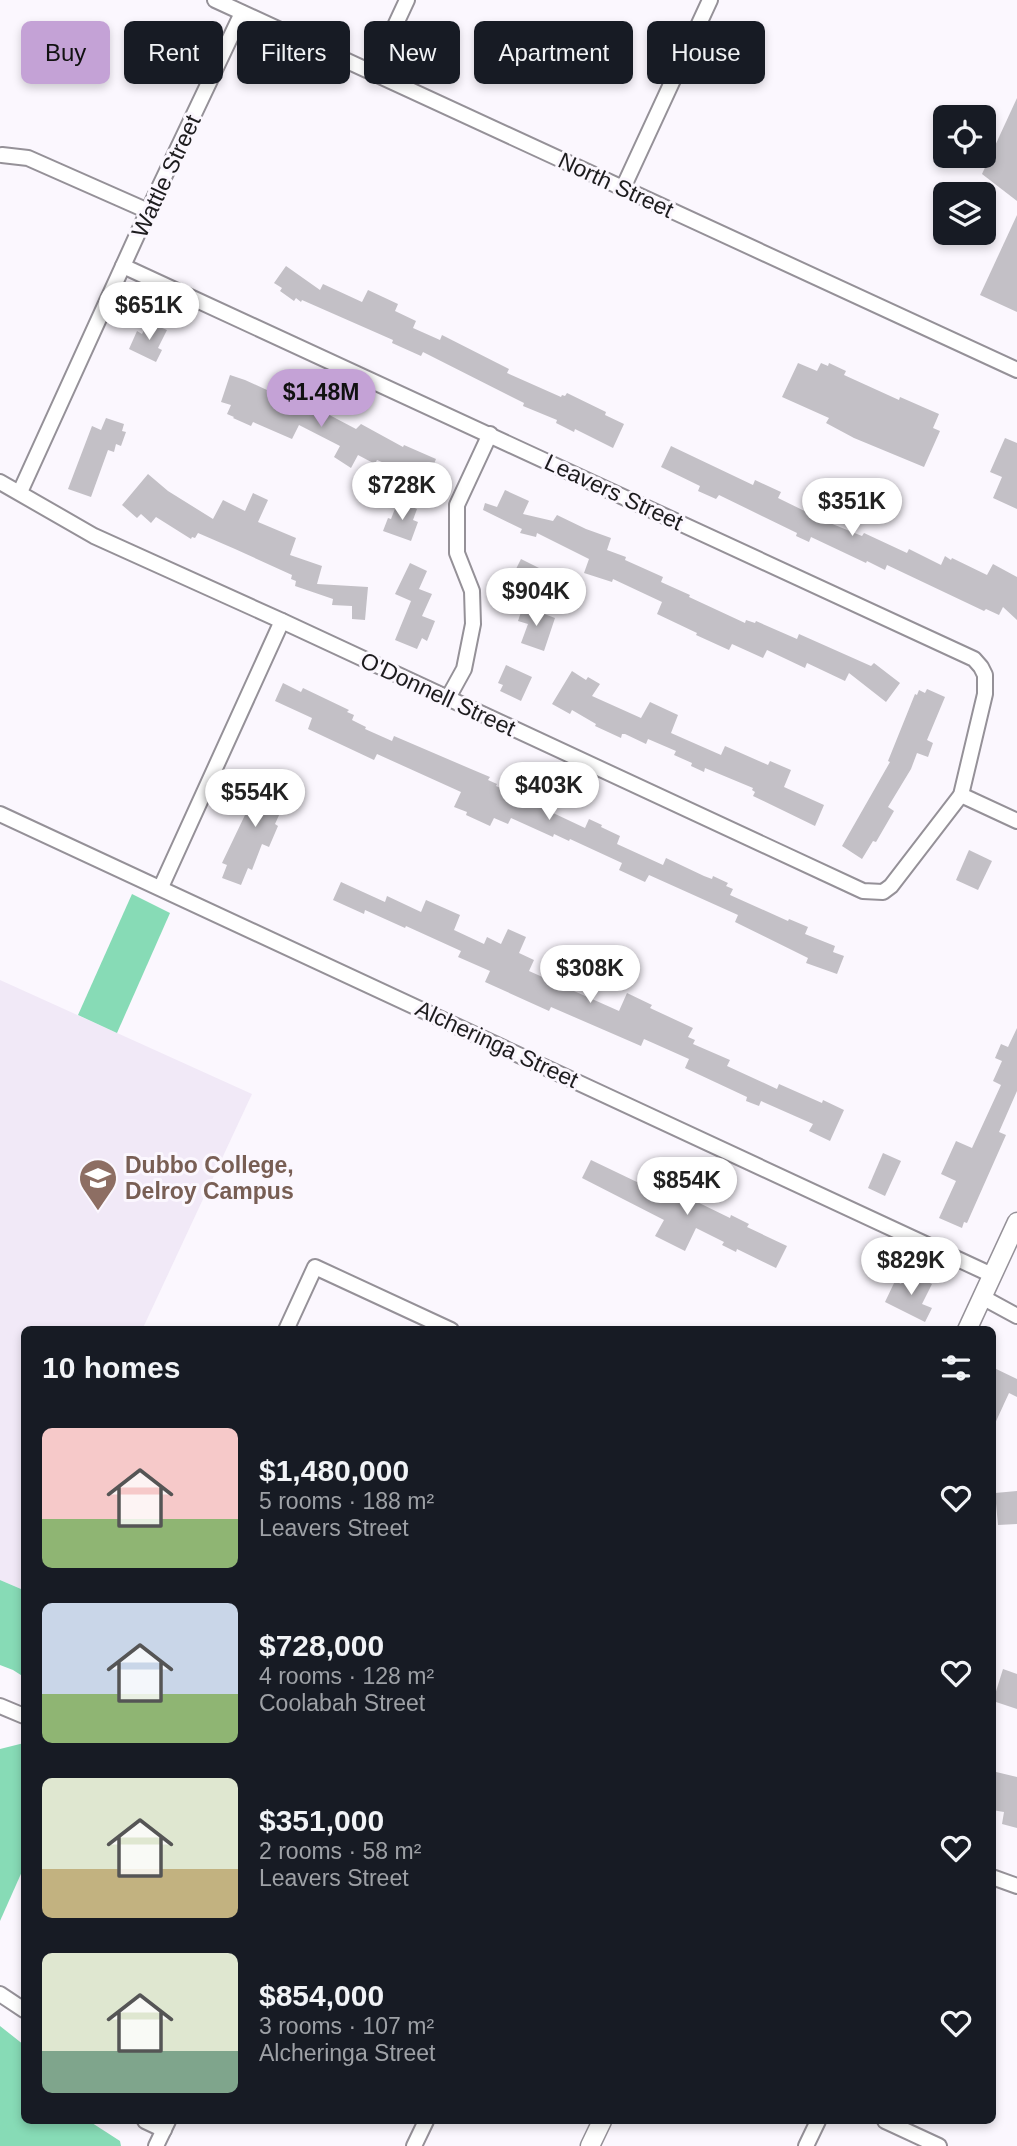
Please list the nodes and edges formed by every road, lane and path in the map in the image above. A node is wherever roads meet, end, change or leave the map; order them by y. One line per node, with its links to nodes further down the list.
1 (215, 0): 4 (street, North Street)
2 (407, 0): 5 (street)
3 (710, 0): 9 (street)
4 (243, 12): 6 (street, North Street); 10 (street, Wattle Street)
5 (397, 21)
6 (364, 69)
7 (397, 84): 9 (street, North Street)
8 (2, 155): 10 (street)
9 (623, 188): 12 (street, North Street)
10 (148, 211): 11 (street, Wattle Street)
11 (123, 266): 13 (street, Leavers Street); 15 (street, Wattle Street)
12 (1017, 370)
13 (490, 434): 17 (street); 18 (street, Leavers Street)
14 (0, 482): 15 (street, O'Donnell Street)
15 (20, 492): 16 (street, O'Donnell Street)
16 (282, 621): 17 (street, O'Donnell Street); 21 (street)
17 (447, 698): 18 (street, O'Donnell Street)
18 (961, 795): 20 (street)
19 (0, 814): 21 (street, Alcheringa Street)
20 (1017, 821)
21 (161, 887): 23 (street, Alcheringa Street)
22 (1017, 1222): 23 (street)
23 (992, 1275): 24 (street)
24 (982, 1297): 25 (street); 28 (street)
25 (1017, 1315)
26 (288, 1326): 27 (street)
27 (442, 1326)
28 (969, 1326)
29 (0, 1706): 30 (street)
30 (21, 1715)
31 (996, 1878): 32 (street)
32 (1017, 1886)
33 (0, 1994): 34 (street)
34 (21, 2008)
35 (425, 2124): 41 (street)
36 (601, 2124): 42 (street)
37 (817, 2124): 43 (street)
38 (891, 2124): 44 (street)
39 (166, 2125): 40 (street)
40 (156, 2146)
41 (414, 2146)
42 (590, 2146)
43 (806, 2146)
44 (939, 2146)

